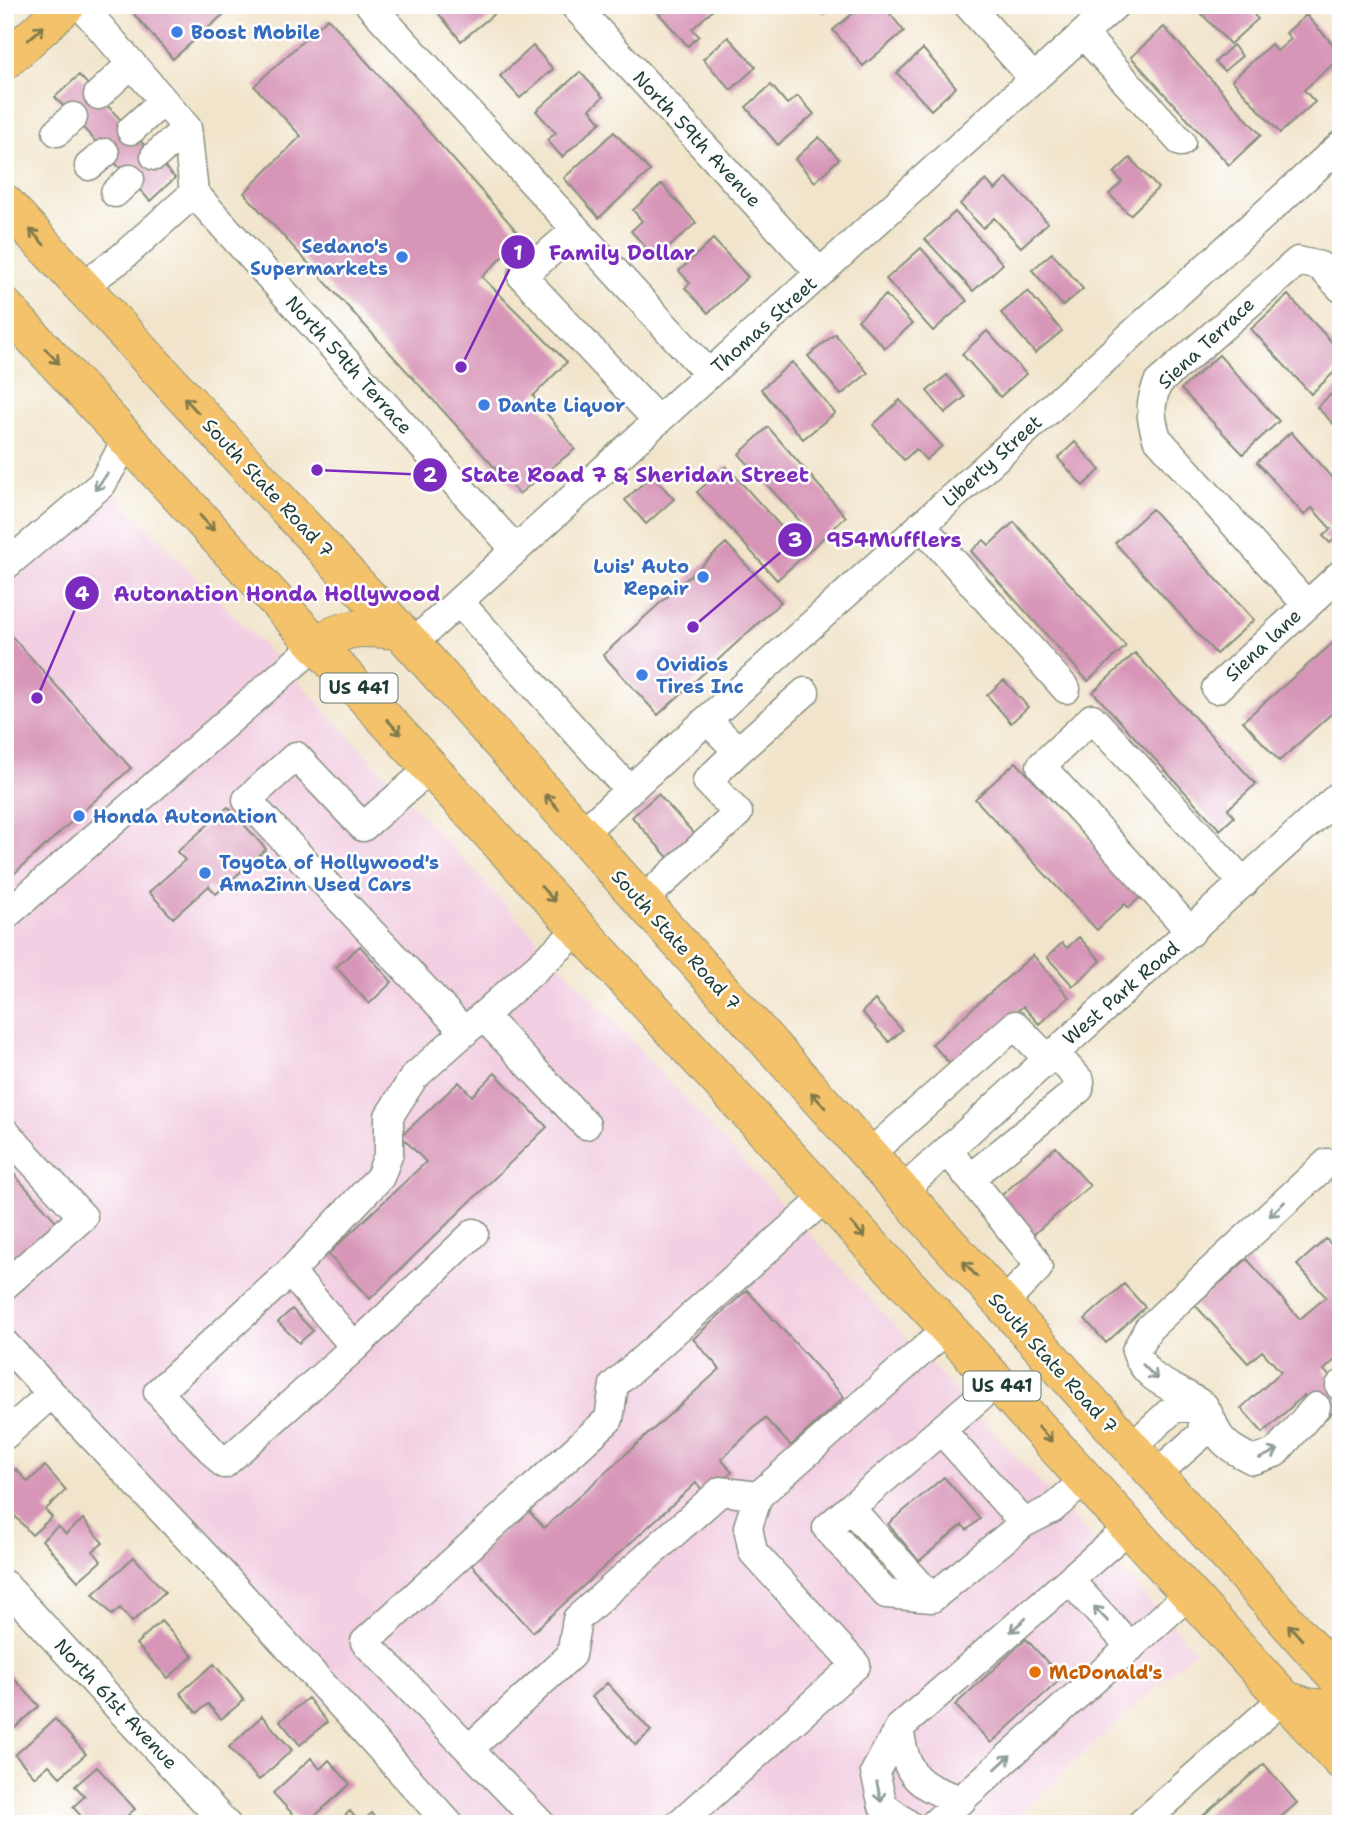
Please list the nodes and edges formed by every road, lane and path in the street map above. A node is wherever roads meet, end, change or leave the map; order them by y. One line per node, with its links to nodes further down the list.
1 (67, 5): 8 (main road, one-way to 1)
2 (81, 5): 9 (street)
3 (370, 5): 20 (street)
4 (574, 5): 21 (street, North 59th Avenue)
5 (968, 5): 10 (street)
6 (1115, 5): 7 (street, Thomas Street)
7 (1083, 34): 10 (street, Thomas Street); 15 (street)
8 (5, 61)
9 (131, 64): 11 (street); 12 (street)
10 (1034, 79): 21 (street, Thomas Street)
11 (98, 95)
12 (163, 101): 13 (street); 14 (street)
13 (187, 128): 17 (street); 18 (street)
14 (131, 130)
15 (1181, 142)
16 (1341, 145): 28 (street, Liberty Street)
17 (155, 156)
18 (194, 192): 22 (street); 29 (street, North 59th Terrace)
19 (5, 203): 22 (main road, South State Road 7 / US 441, one-way to 19)
20 (576, 230): 25 (street); 26 (street)
21 (820, 273): 25 (street, Thomas Street)
22 (82, 286): 34 (main road, South State Road 7 / US 441, one-way to 22)
23 (1341, 288): 33 (street, Siena Terrace)
24 (5, 307): 27 (main road, US 441, one-way to 27)
25 (709, 374): 26 (street, Thomas Street)
26 (657, 421): 29 (street, Thomas Street)
27 (128, 438): 30 (street, one-way to 30); 35 (main road, US 441, one-way to 35)
28 (921, 525): 36 (street); 39 (street, Liberty Street)
29 (516, 550): 32 (street, Thomas Street)
30 (5, 566)
31 (1341, 573): 33 (street, Siena lane)
32 (459, 603): 34 (street, Thomas Street); 42 (street)
33 (1307, 605): 37 (street, Siena lane)
34 (406, 638): 35 (main road); 44 (main road, South State Road 7 / US 441, one-way to 34)
35 (318, 643): 41 (main road, US 441, one-way to 41); 47 (street)
36 (1066, 689)
37 (1216, 689)
38 (805, 692): 40 (street)
39 (707, 720): 40 (street); 42 (street, Liberty Street)
40 (738, 751): 46 (street)
41 (432, 768): 48 (main road, US 441, one-way to 48); 50 (street)
42 (629, 790): 44 (street, Liberty Street)
43 (1341, 794): 45 (street, West Park Road)
44 (581, 834): 46 (main road, South State Road 7 / US 441)
45 (1244, 883): 49 (street, West Park Road); 49 (street)
46 (641, 902): 57 (main road, South State Road 7 / US 441, one-way to 46)
47 (5, 916)
48 (580, 929): 50 (street); 60 (main road, US 441)
49 (1191, 932): 51 (street, West Park Road)
50 (474, 1024): 54 (street); 63 (street)
51 (1050, 1055): 52 (street, West Park Road); 53 (street); 57 (street)
52 (1018, 1083): 53 (street); 56 (street, West Park Road)
53 (1046, 1115): 59 (street)
54 (586, 1125)
55 (5, 1132): 64 (street)
56 (948, 1151): 59 (street); 61 (street, West Park Road)
57 (867, 1156): 61 (main road, South State Road 7 / US 441)
58 (1336, 1163): 72 (street, one-way to 72)
59 (970, 1178): 65 (street)
60 (819, 1188): 61 (main road); 66 (main road, US 441, one-way to 66); 90 (street)
61 (900, 1193): 65 (main road, South State Road 7 / US 441, one-way to 61)
62 (474, 1233): 69 (street)
63 (290, 1272): 69 (street); 69 (street)
64 (5, 1285)
65 (1002, 1305): 67 (main road, South State Road 7 / US 441)
66 (948, 1328): 67 (main road); 70 (main road, US 441); 79 (street)
67 (1031, 1339): 76 (main road, South State Road 7 / US 441)
68 (5, 1344): 71 (street)
69 (355, 1347)
70 (997, 1382): 74 (street); 78 (main road, US 441, one-way to 78)
71 (50, 1395): 75 (street); 94 (street)
72 (1204, 1406): 73 (street, one-way to 73); 76 (street); 77 (street)
73 (1316, 1407)
74 (941, 1430): 80 (street); 80 (street)
75 (5, 1435)
76 (1129, 1449): 77 (main road, South State Road 7 / US 441)
77 (1154, 1476): 86 (main road, South State Road 7 / US 441, one-way to 77)
78 (1086, 1479): 80 (street); 81 (main road, US 441)
79 (758, 1496): 90 (street); 96 (street)
80 (1024, 1523)
81 (1129, 1528): 82 (street); 84 (main road, US 441)
82 (1070, 1581): 85 (street, one-way to 82); 89 (street, one-way to 89)
83 (5, 1585): 93 (street, North 61st Avenue)
84 (1189, 1594): 85 (street); 87 (main road, US 441)
85 (1131, 1647): 92 (street, one-way to 85)
86 (1341, 1682)
87 (1283, 1699): 88 (main road); 91 (main road, US 441); 99 (street)
88 (1341, 1709)
89 (899, 1728): 92 (street); 97 (street, one-way to 97)
90 (468, 1749): 95 (street)
91 (1341, 1761)
92 (962, 1800): 98 (street)
93 (226, 1824)
94 (449, 1824)
95 (541, 1824)
96 (679, 1824)
97 (908, 1824)
98 (934, 1824)
99 (1140, 1824)

